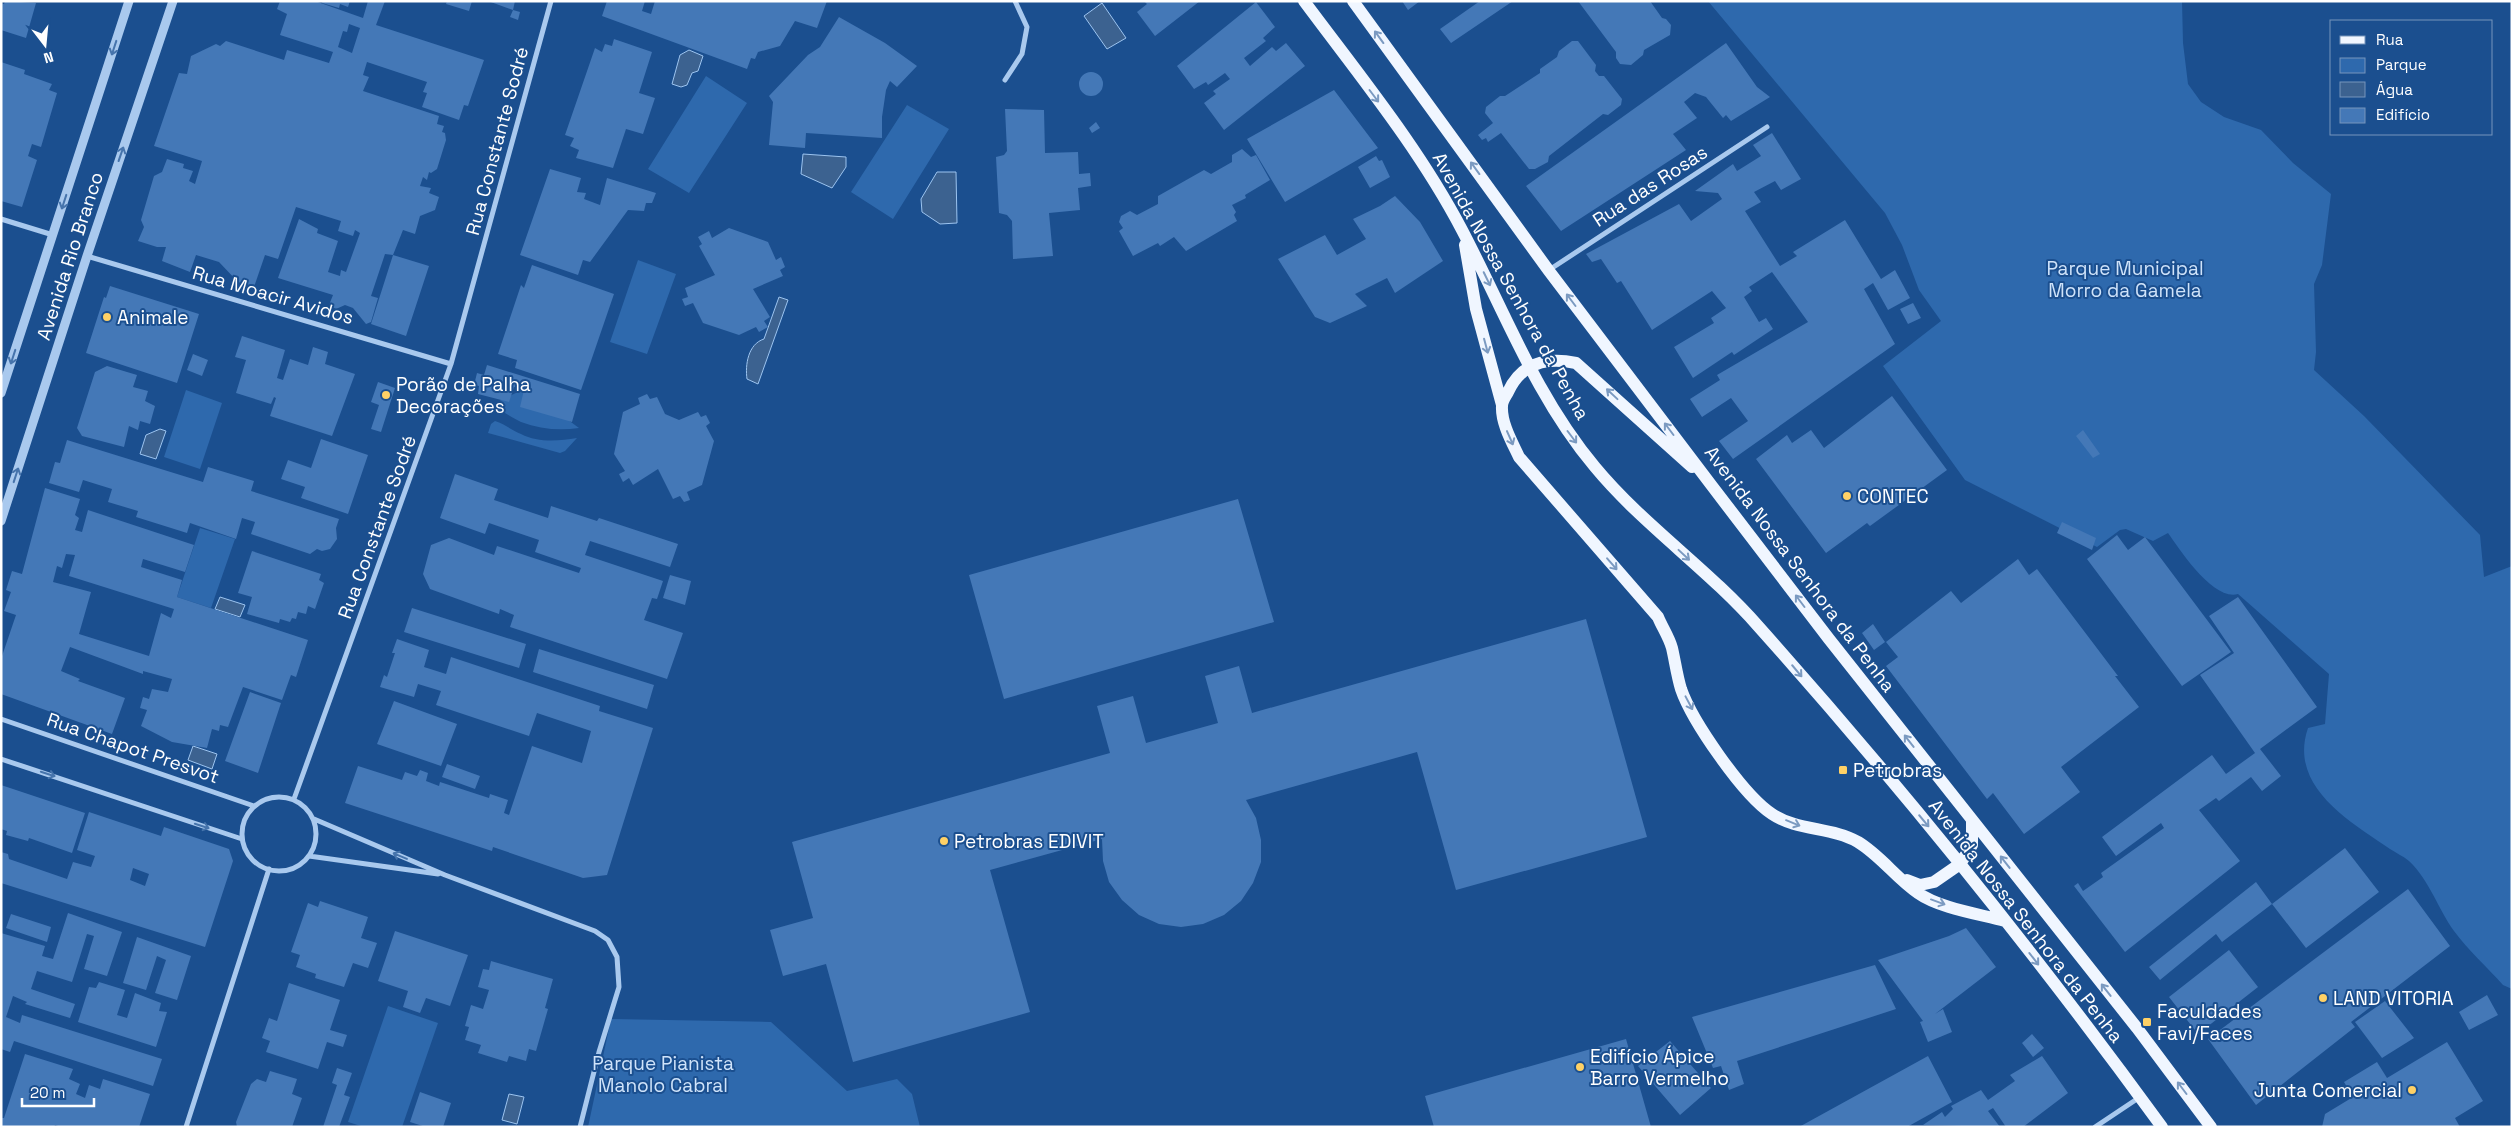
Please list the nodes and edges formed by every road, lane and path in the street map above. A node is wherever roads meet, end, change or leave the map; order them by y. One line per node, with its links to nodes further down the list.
1 (129, 1): 11 (street, Avenida Rio Branco, one-way to 11)
2 (173, 1): 12 (street, Avenida Rio Branco, one-way to 2)
3 (551, 1): 14 (street, Rua Constante Sodré)
4 (1016, 1): 7 (street)
5 (1304, 1): 10 (main road, Avenida Nossa Senhora da Penha, one-way to 10)
6 (1353, 1): 13 (main road, Avenida Nossa Senhora da Penha, one-way to 6)
7 (1005, 80)
8 (1767, 127): 13 (street, Rua das Rosas)
9 (1, 219): 11 (street)
10 (1462, 230): 15 (main road, Avenida Nossa Senhora da Penha, one-way to 15); 17 (main road, one-way to 17)
11 (53, 235): 16 (street, Avenida Rio Branco, one-way to 16)
12 (87, 256): 14 (street, Rua Moacir Avidos); 19 (street, Avenida Rio Branco, one-way to 12)
13 (1549, 270): 18 (main road, Avenida Nossa Senhora da Penha, one-way to 13)
14 (451, 364): 22 (street, Rua Constante Sodré)
15 (1530, 366): 17 (main road); 18 (main road, one-way to 15); 28 (main road, Avenida Nossa Senhora da Penha, one-way to 28)
16 (1, 393)
17 (1502, 405): 31 (main road, one-way to 31)
18 (1712, 486): 25 (main road, Avenida Nossa Senhora da Penha, one-way to 18)
19 (1, 521)
20 (1, 719): 23 (street, Rua Chapot Presvot)
21 (1, 759): 26 (street, one-way to 26)
22 (294, 799): 23 (street); 24 (street)
23 (254, 806): 26 (street)
24 (314, 819): 27 (street); 30 (street, one-way to 24)
25 (1972, 820): 28 (main road); 38 (main road, Avenida Nossa Senhora da Penha, one-way to 25)
26 (242, 839): 29 (street)
27 (309, 856): 29 (street); 30 (street)
28 (1960, 864): 31 (main road); 32 (main road, Avenida Nossa Senhora da Penha)
29 (269, 870): 34 (street)
30 (445, 875): 35 (street)
31 (1897, 877): 32 (main road, one-way to 32)
32 (2005, 921): 33 (main road, Avenida Nossa Senhora da Penha, one-way to 33)
33 (2140, 1097): 36 (street); 37 (main road, Avenida Nossa Senhora da Penha)
34 (186, 1127)
35 (580, 1127)
36 (2095, 1127)
37 (2162, 1127)
38 (2211, 1127)

